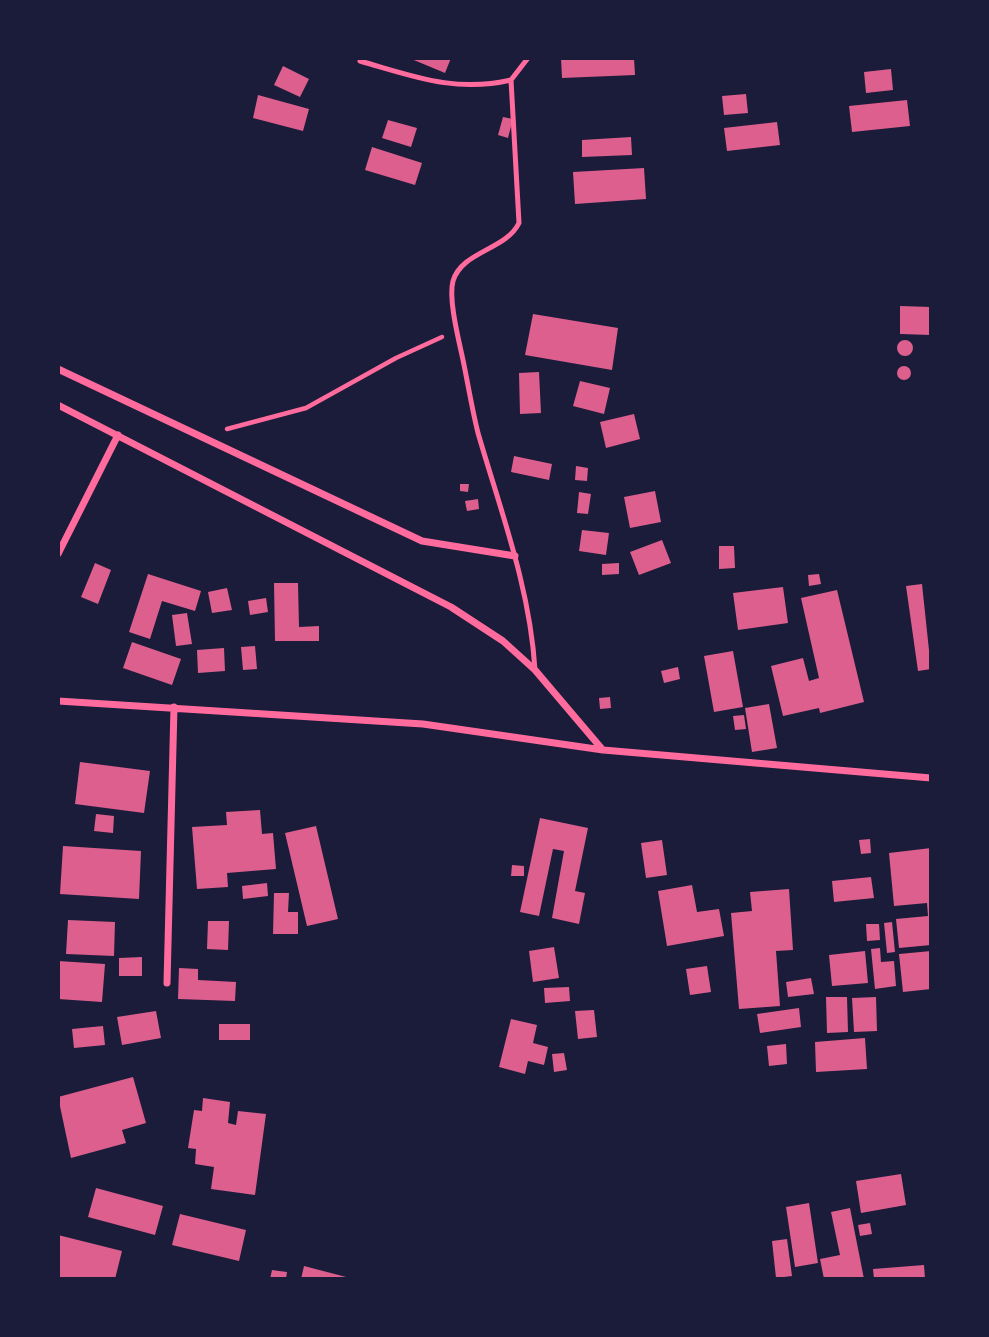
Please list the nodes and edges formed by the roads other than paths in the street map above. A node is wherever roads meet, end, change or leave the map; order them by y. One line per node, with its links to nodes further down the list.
1 (528, 58): 3 (lane)
2 (359, 61): 3 (lane)
3 (511, 80): 8 (lane)
4 (58, 369): 8 (street)
5 (58, 405): 6 (street)
6 (117, 435): 7 (street); 9 (street)
7 (58, 554)
8 (515, 556): 9 (lane)
9 (535, 670): 12 (street)
10 (58, 701): 11 (street)
11 (174, 707): 12 (street); 14 (street)
12 (603, 750): 13 (street)
13 (931, 778)
14 (167, 983)

